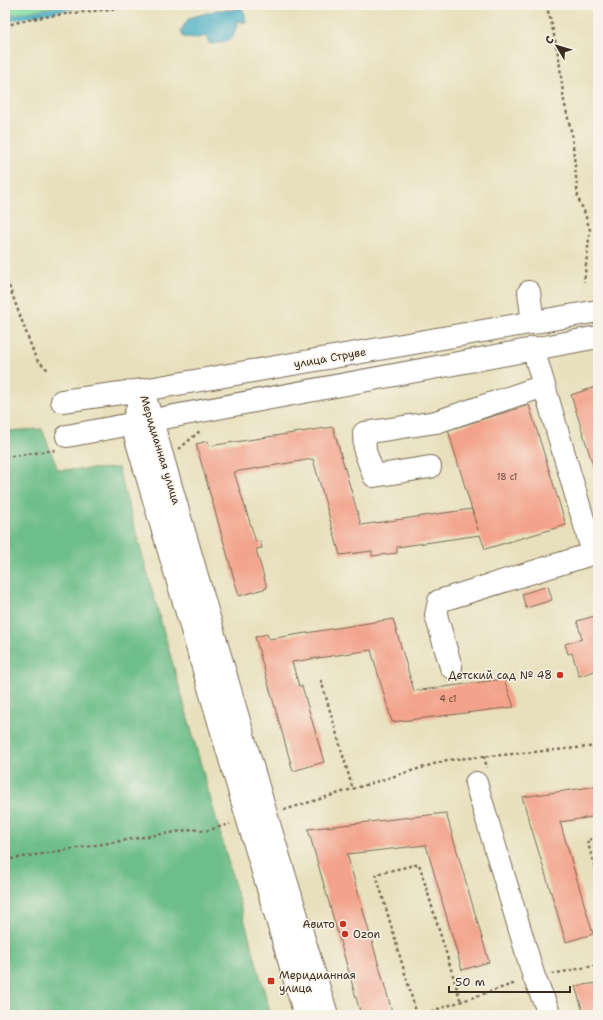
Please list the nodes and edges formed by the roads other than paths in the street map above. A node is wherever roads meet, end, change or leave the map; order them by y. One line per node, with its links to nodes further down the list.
1 (529, 292): 3 (street)
2 (598, 312): 3 (street, улица Струве)
3 (533, 323): 7 (street, улица Струве)
4 (598, 337): 5 (street)
5 (533, 348): 6 (street); 9 (street)
6 (544, 386): 11 (street); 12 (street)
7 (143, 390): 8 (street, улица Струве); 9 (street, Меридианная улица)
8 (62, 401)
9 (142, 423): 10 (street); 15 (street, Меридианная улица); 16 (street, Меридианная улица)
10 (63, 443)
11 (430, 467)
12 (596, 553): 13 (street)
13 (451, 668)
14 (476, 783): 17 (street)
15 (305, 1015)
16 (327, 1015)
17 (550, 1015)

